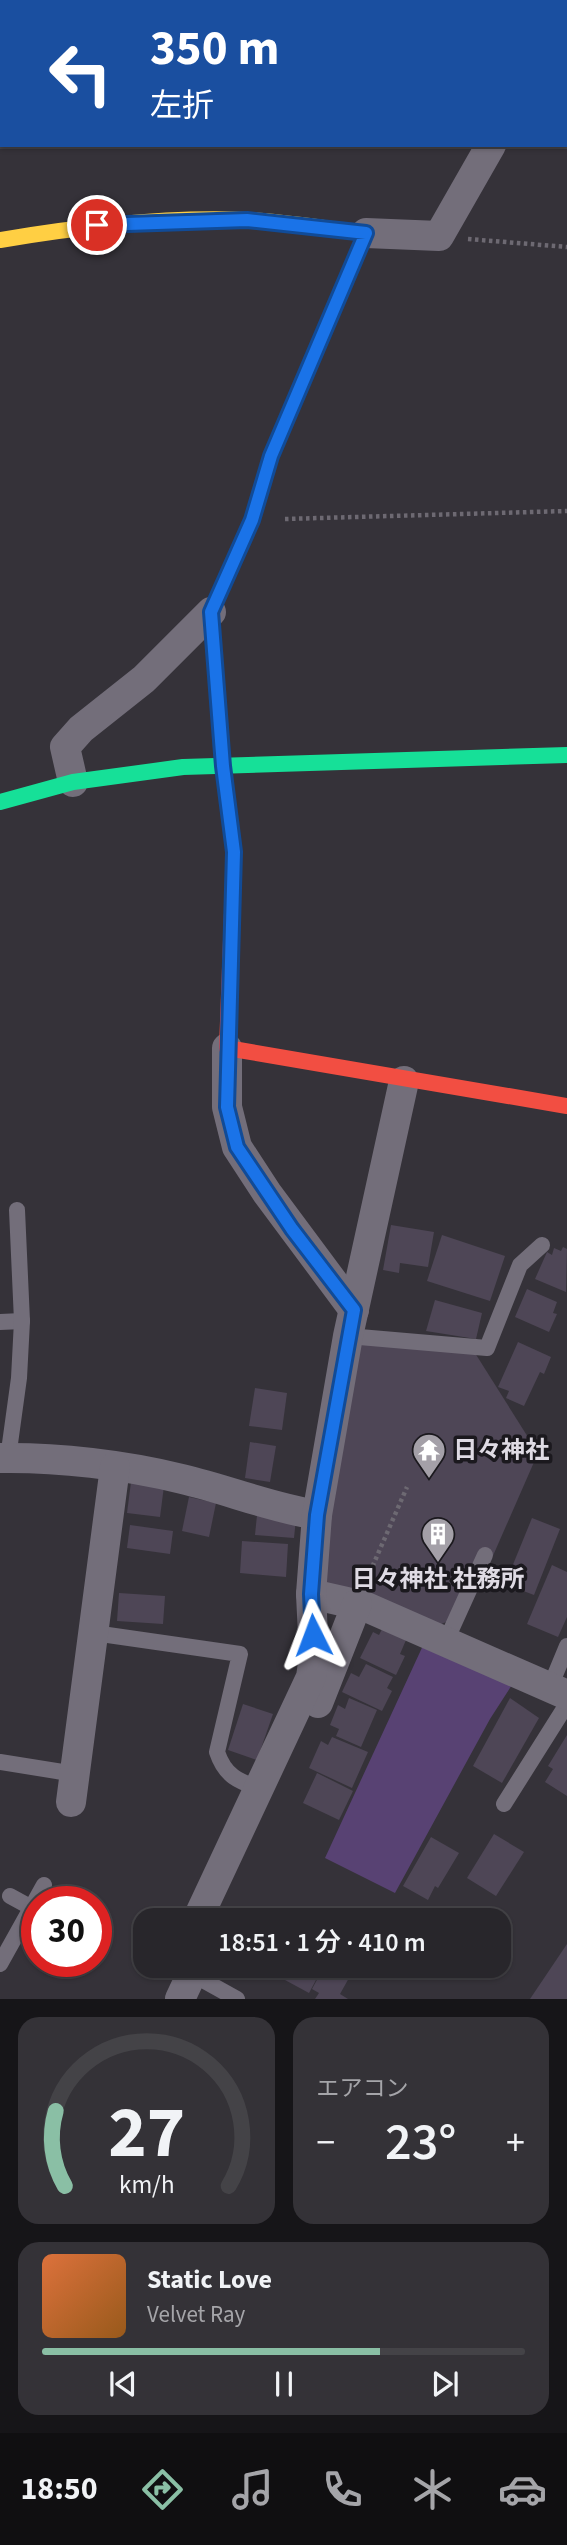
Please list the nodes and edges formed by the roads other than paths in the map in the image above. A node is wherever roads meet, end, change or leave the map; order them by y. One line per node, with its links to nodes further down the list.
1 (490, 147): 2 (street)
2 (366, 233): 3 (street); 4 (street)
3 (0, 240)
4 (211, 612): 6 (street); 7 (street)
5 (567, 755): 6 (street)
6 (223, 766): 7 (street); 9 (street)
7 (73, 782): 8 (street)
8 (0, 803)
9 (227, 1048): 10 (street); 16 (street)
10 (404, 1081): 11 (street); 16 (street)
11 (567, 1106)
12 (17, 1210): 14 (lane)
13 (542, 1245): 16 (lane)
14 (22, 1321): 15 (lane); 17 (lane)
15 (0, 1322)
16 (351, 1323): 19 (street)
17 (4, 1458): 18 (street)
18 (115, 1467): 19 (street); 23 (street)
19 (317, 1515): 21 (street)
20 (485, 1555): 24 (lane)
21 (311, 1594): 22 (street); 26 (street)
22 (357, 1604): 24 (street); 26 (street)
23 (94, 1633): 29 (street); 30 (lane)
24 (446, 1641): 27 (street)
25 (567, 1647): 27 (lane)
26 (325, 1659): 30 (street)
27 (561, 1695): 31 (lane)
28 (0, 1762): 29 (lane)
29 (73, 1788)
30 (269, 1793): 34 (street); 35 (street)
31 (504, 1804)
32 (10, 1896): 33 (lane)
33 (21, 1902)
34 (204, 1908)
35 (223, 1908)
36 (21, 1927): 37 (lane)
37 (0, 1964)
38 (180, 1978): 40 (street)
39 (192, 1978): 41 (lane)
40 (159, 1999)
41 (237, 1999)

